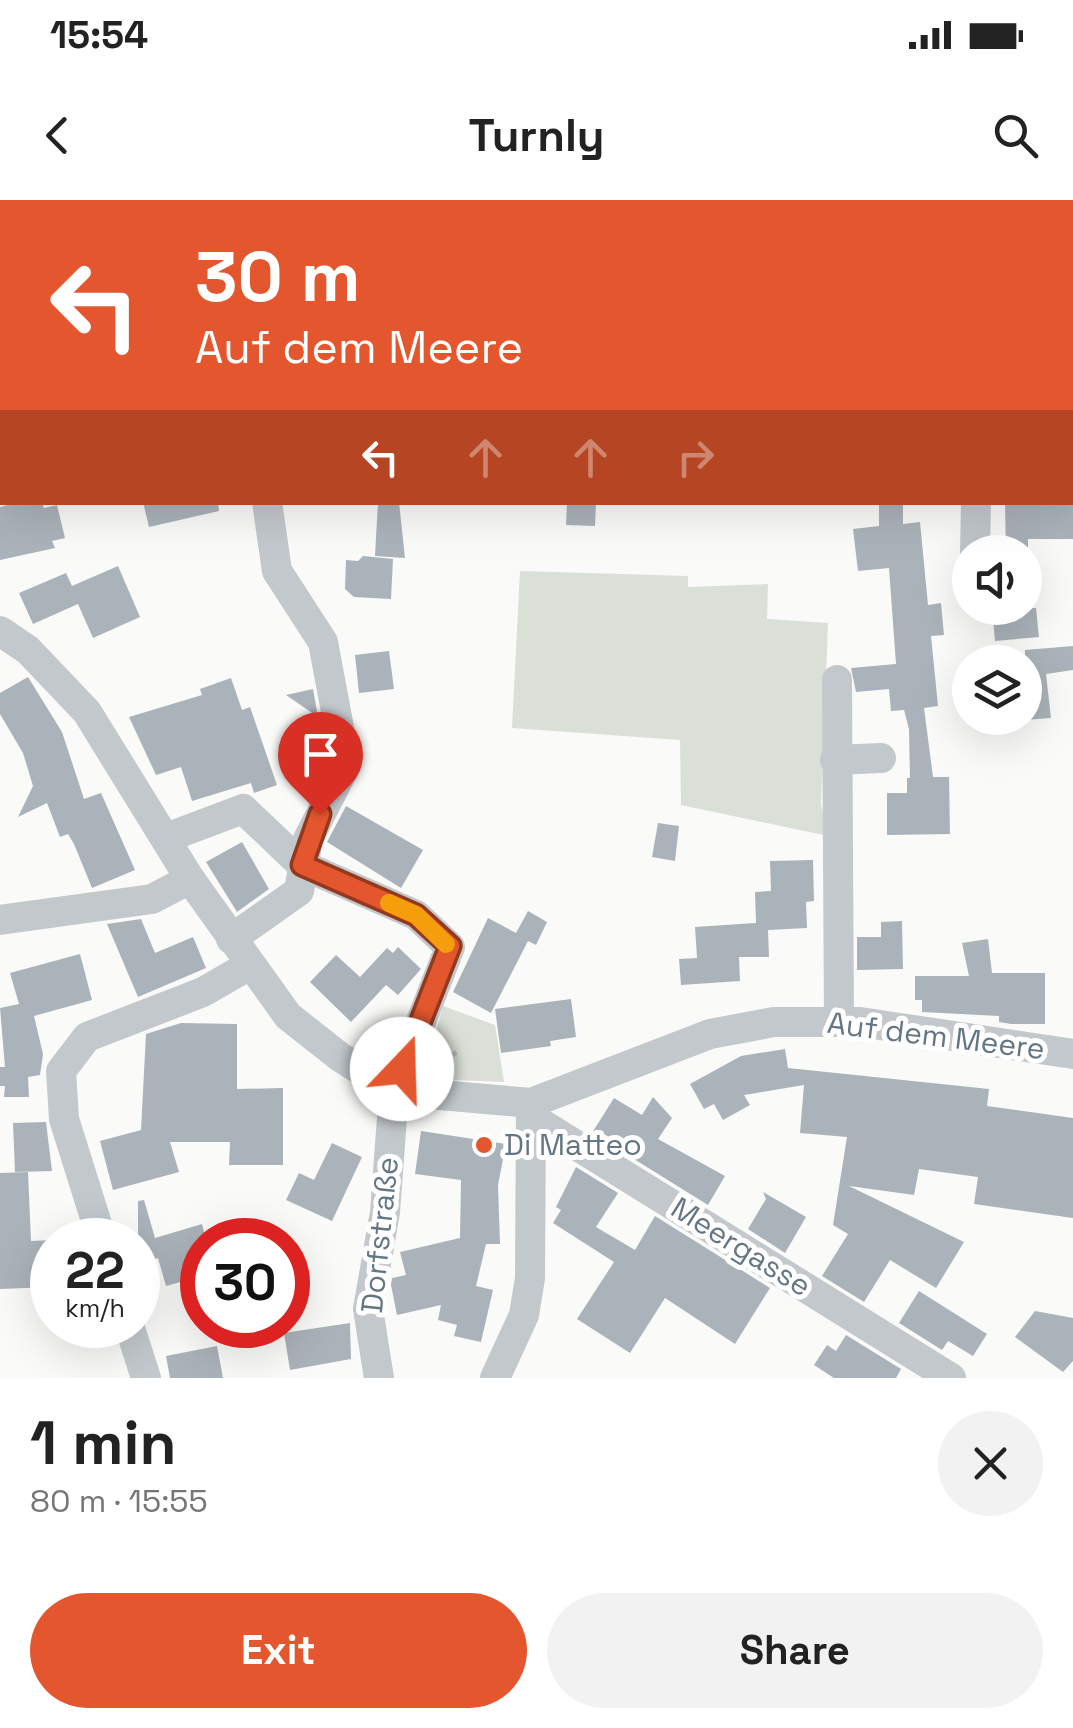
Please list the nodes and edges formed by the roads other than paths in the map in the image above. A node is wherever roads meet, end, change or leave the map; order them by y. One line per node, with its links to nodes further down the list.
1 (267, 505): 9 (street)
2 (976, 505): 3 (street)
3 (975, 535)
4 (0, 631): 8 (street, Auf dem Meere)
5 (836, 680): 7 (street)
6 (881, 758): 7 (street)
7 (835, 760): 14 (street)
8 (166, 838): 9 (street); 10 (street, Auf dem Meere)
9 (302, 865): 12 (street); 16 (street)
10 (190, 879): 11 (street); 12 (street, Auf dem Meere)
11 (0, 920)
12 (231, 940): 13 (street, Auf dem Meere)
13 (250, 966): 16 (street, Auf dem Meere); 18 (street)
14 (839, 1020): 15 (street, Auf dem Meere); 17 (street, Auf dem Meere)
15 (1073, 1054)
16 (394, 1091): 17 (street, Auf dem Meere); 21 (street, Dorfstraße)
17 (531, 1110): 22 (street); 23 (street, Meergasse)
18 (95, 1218)
19 (136, 1348): 20 (street)
20 (146, 1378)
21 (378, 1378)
22 (495, 1378)
23 (951, 1378)

